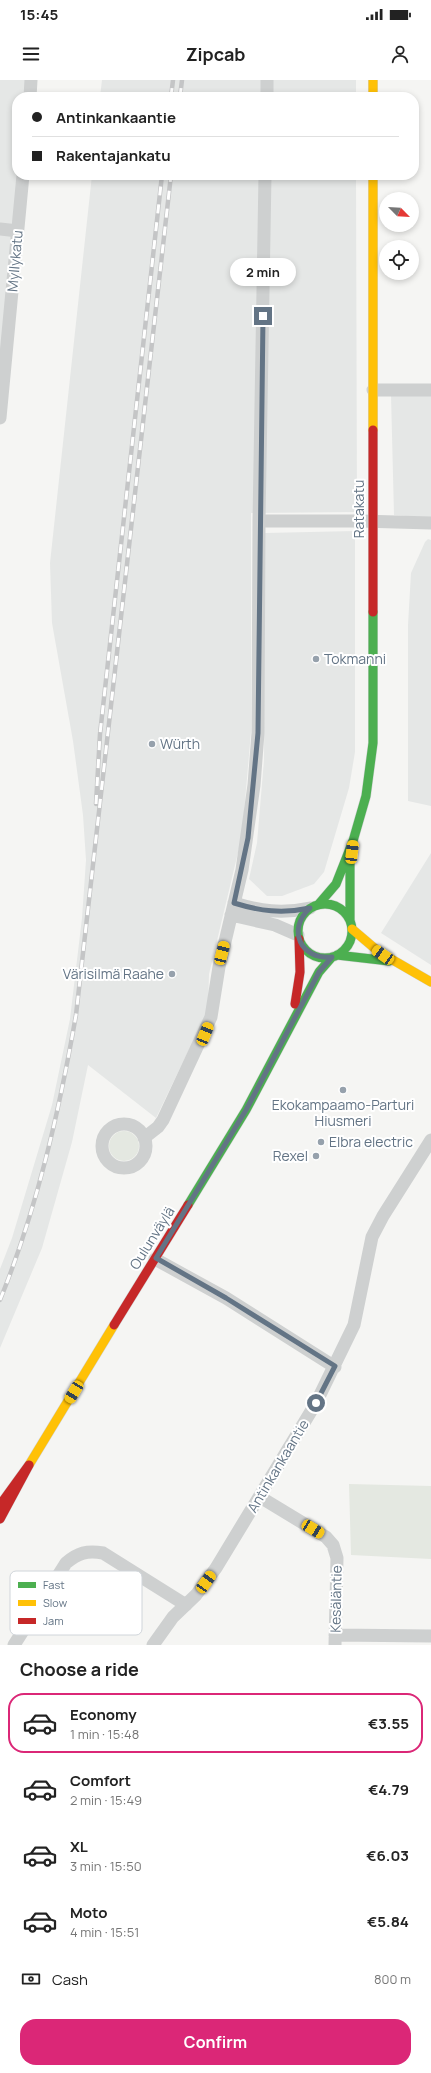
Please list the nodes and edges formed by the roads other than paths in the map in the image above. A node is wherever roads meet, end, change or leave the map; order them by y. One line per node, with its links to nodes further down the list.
1 (31, 80): 4 (street)
2 (267, 80): 5 (street)
3 (373, 80): 6 (main road)
4 (30, 92)
5 (267, 92)
6 (373, 92)
7 (23, 180): 11 (street, Myllykatu)
8 (265, 180): 15 (street)
9 (373, 180): 12 (main road, Ratakatu)
10 (0, 229): 11 (street)
11 (18, 231): 14 (street, Myllykatu)
12 (373, 390): 13 (street); 16 (main road, Ratakatu)
13 (431, 390)
14 (0, 418)
15 (259, 521): 16 (street); 20 (street)
16 (374, 521): 17 (street); 18 (main road, Ratakatu)
17 (431, 523)
18 (353, 841): 19 (main road, Ratakatu); 21 (main road, Ratakatu)
19 (314, 906): 20 (street); 21 (main road); 22 (main road)
20 (232, 909): 22 (street); 27 (street)
21 (351, 924): 23 (main road); 24 (main road)
22 (299, 937): 23 (main road); 26 (main road, Oulunväylä)
23 (335, 956): 24 (main road); 26 (main road, Oulunväylä)
24 (394, 962): 25 (main road)
25 (431, 982)
26 (291, 1022): 29 (main road, Oulunväylä)
27 (144, 1138)
28 (431, 1140): 30 (street, Antinkankaantie)
29 (156, 1258): 30 (street); 31 (main road, Oulunväylä)
30 (335, 1366): 32 (street, Antinkankaantie)
31 (18, 1482): 33 (main road, Oulunväylä); 34 (main road, Oulunväylä)
32 (260, 1497): 38 (street, Antinkankaantie); 41 (street, Kesäläntie)
33 (0, 1505)
34 (0, 1519)
35 (61, 1571): 36 (street)
36 (132, 1571)
37 (142, 1577): 38 (street)
38 (186, 1605): 43 (street, Antinkankaantie)
39 (20, 1635): 42 (street)
40 (431, 1636): 41 (street)
41 (335, 1640)
42 (14, 1645)
43 (153, 1645)

